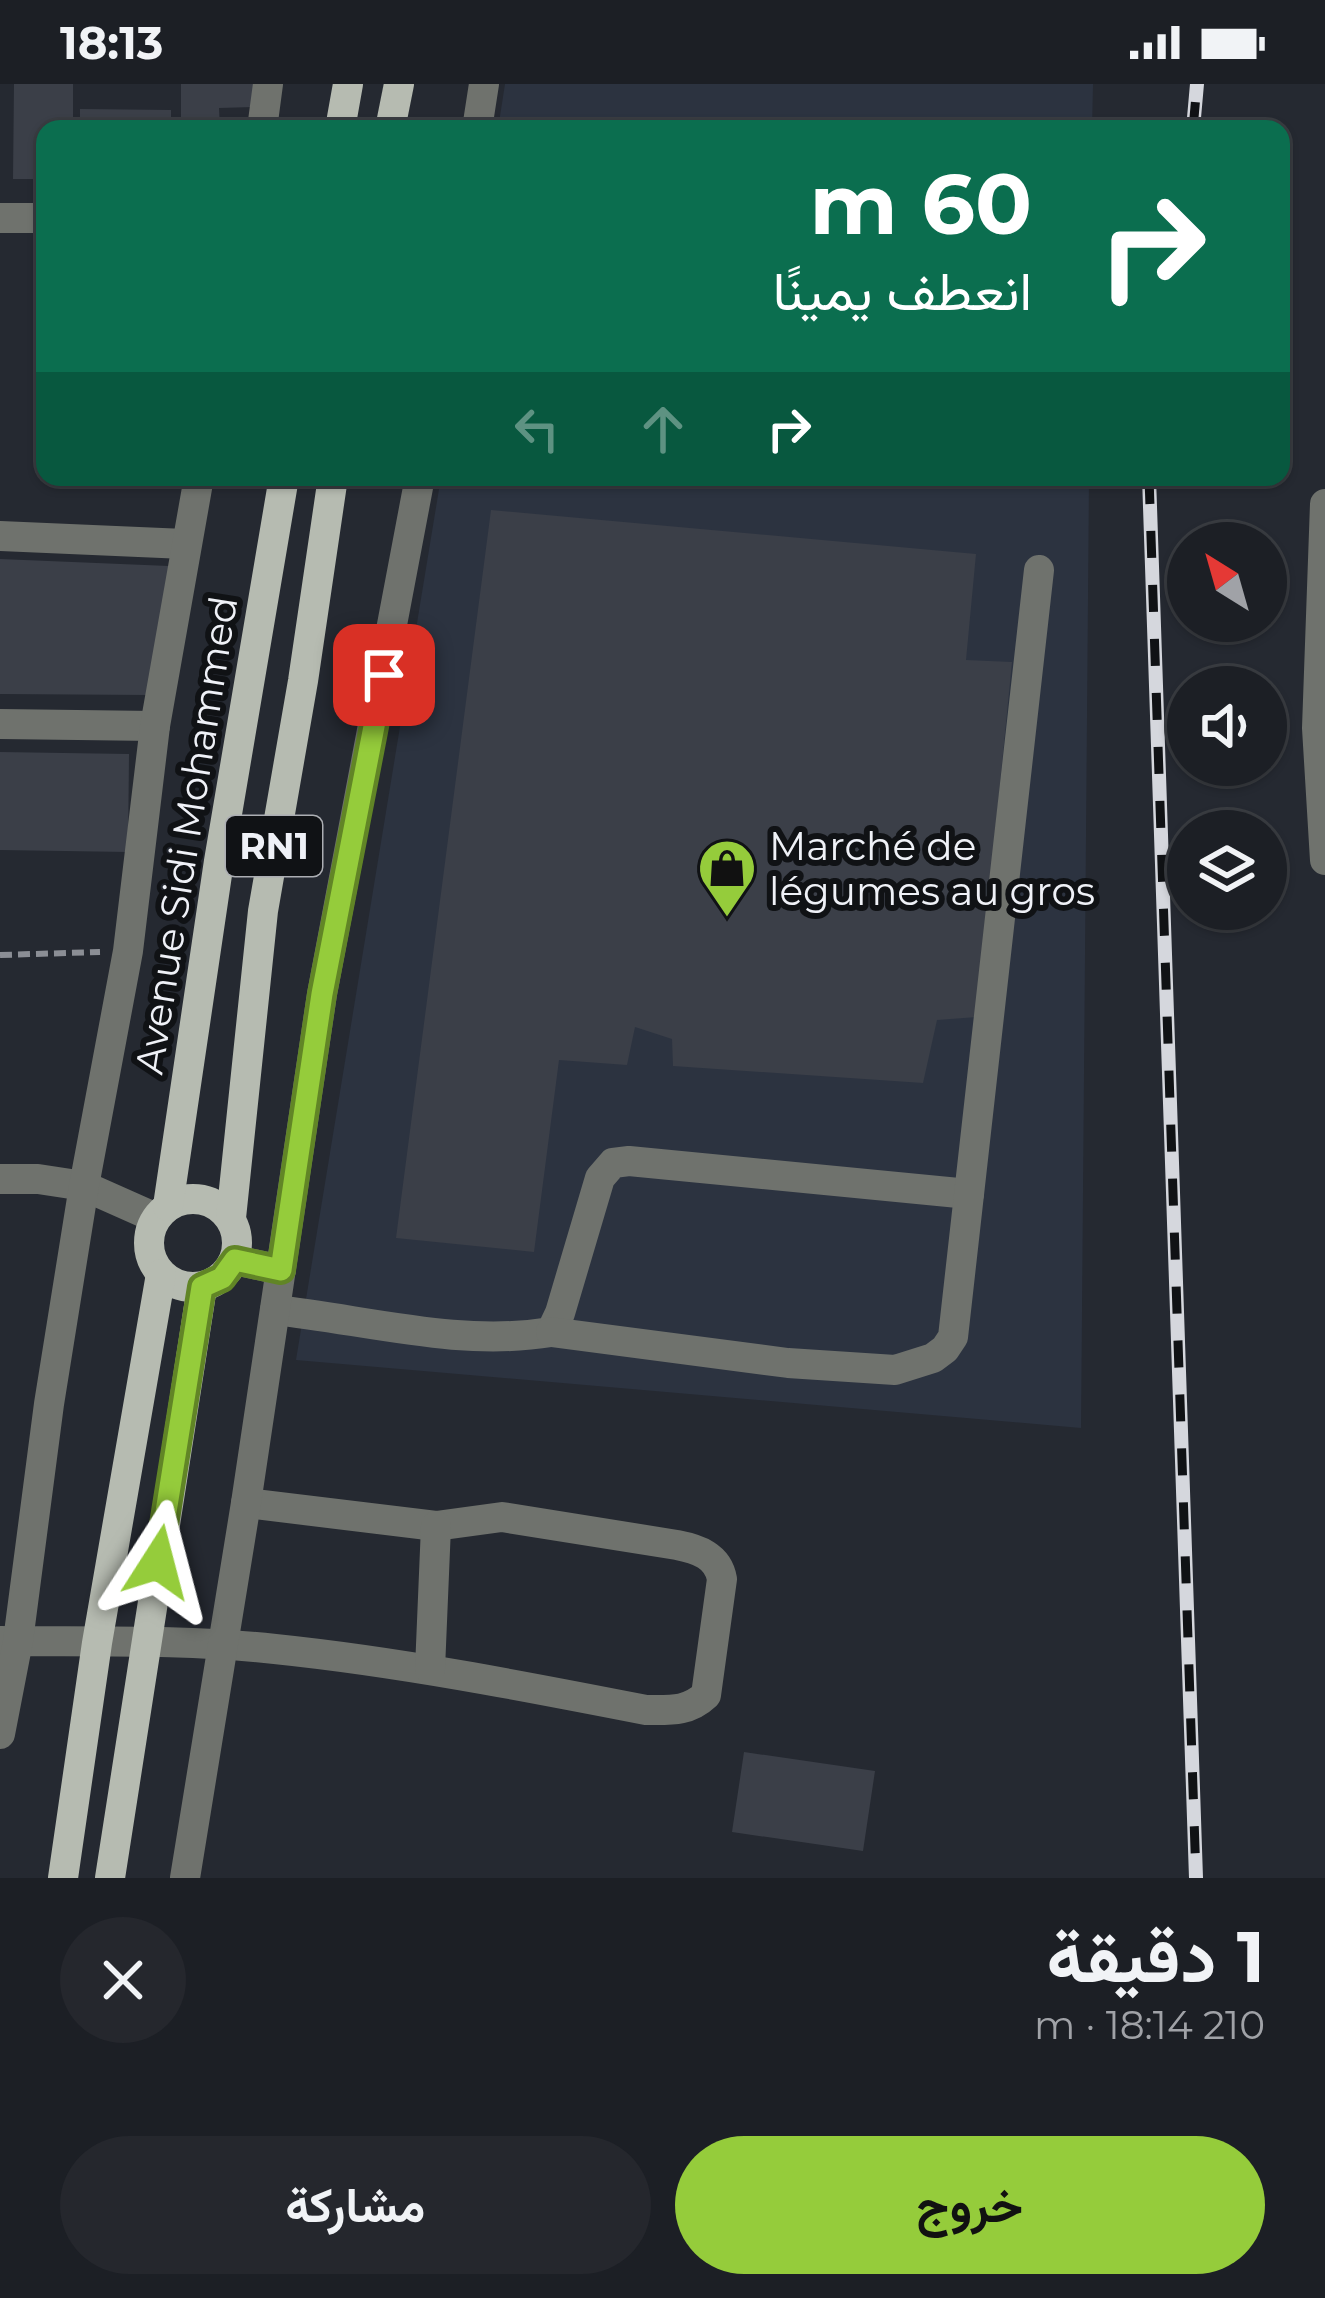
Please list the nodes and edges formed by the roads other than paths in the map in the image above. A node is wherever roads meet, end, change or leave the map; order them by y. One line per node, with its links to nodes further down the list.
1 (268, 84): 5 (street)
2 (348, 84): 6 (main road)
3 (399, 84): 7 (main road)
4 (484, 84): 8 (street)
5 (263, 120)
6 (342, 120)
7 (392, 120)
8 (478, 120)
9 (0, 218): 10 (street)
10 (36, 218)
11 (197, 486): 17 (street)
12 (282, 486): 27 (main road, Avenue Sidi Mohammed / RN1)
13 (332, 486): 28 (main road, RN1)
14 (418, 486): 30 (street)
15 (1325, 504): 19 (street)
16 (0, 536): 17 (street)
17 (185, 544): 21 (street)
18 (1039, 570): 26 (street)
19 (1324, 584): 22 (street)
20 (0, 724): 21 (street)
21 (155, 726): 25 (street)
22 (1321, 728): 23 (street)
23 (1325, 860)
24 (0, 1178): 25 (street)
25 (84, 1186): 27 (street); 37 (street)
26 (969, 1194): 34 (street); 34 (street)
27 (162, 1212): 28 (main road); 31 (main road, RN1)
28 (231, 1218): 29 (main road, RN1)
29 (235, 1260): 30 (street); 32 (main road)
30 (281, 1270): 33 (street)
31 (161, 1274): 32 (main road); 38 (main road, RN1)
32 (202, 1287): 39 (main road)
33 (275, 1310): 34 (street); 35 (street)
34 (551, 1332)
35 (246, 1503): 36 (street); 40 (street)
36 (436, 1526): 41 (street); 41 (street)
37 (9, 1641): 38 (street); 42 (street)
38 (98, 1642): 39 (street); 43 (main road, RN1)
39 (146, 1642): 40 (street); 44 (main road)
40 (222, 1646): 41 (street); 45 (street)
41 (430, 1669)
42 (0, 1734)
43 (63, 1878)
44 (110, 1878)
45 (185, 1878)

